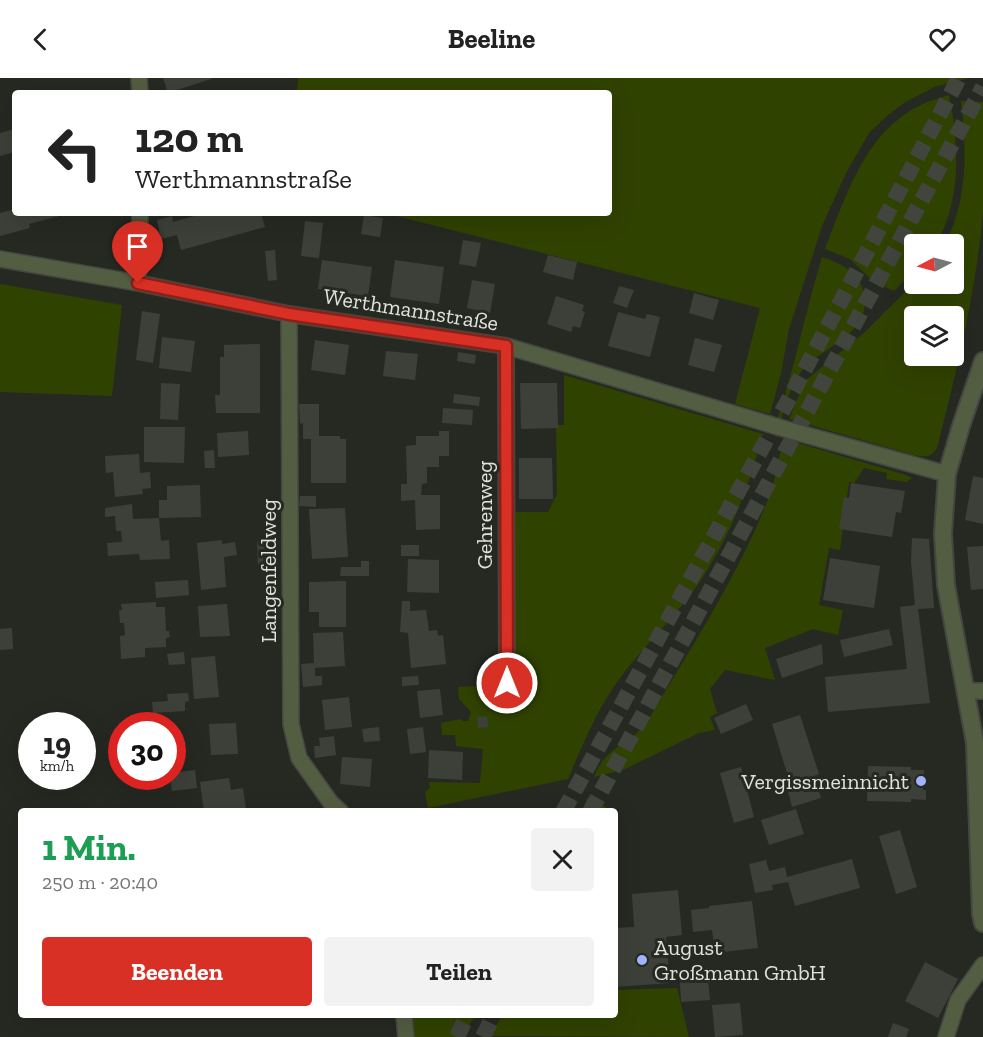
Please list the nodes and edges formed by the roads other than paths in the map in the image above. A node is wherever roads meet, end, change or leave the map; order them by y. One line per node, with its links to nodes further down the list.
1 (140, 216): 3 (street)
2 (0, 259): 3 (street, Werthmannstraße)
3 (138, 283): 4 (street, Werthmannstraße)
4 (289, 314): 5 (street, Werthmannstraße); 10 (street, Langenfeldweg)
5 (506, 346): 7 (street, Werthmannstraße); 8 (street, Gehrenweg)
6 (983, 361): 7 (street)
7 (947, 474): 9 (street)
8 (507, 683)
9 (975, 691): 11 (street)
10 (337, 808)
11 (980, 813): 12 (street)
12 (983, 923)
13 (983, 965): 16 (street)
14 (404, 1018): 15 (street)
15 (406, 1037)
16 (946, 1037)

